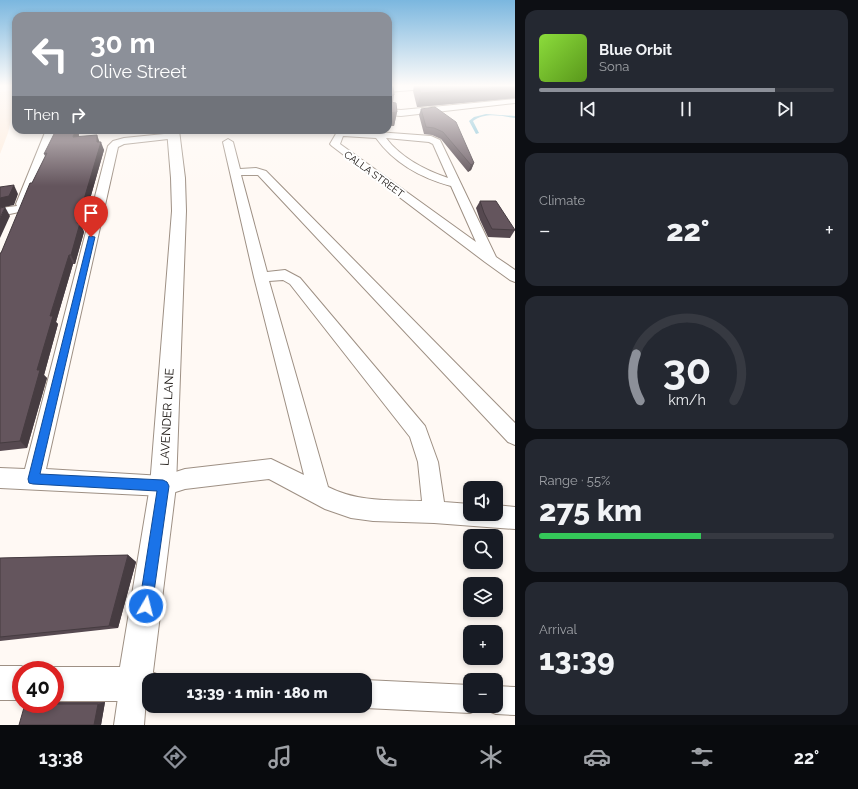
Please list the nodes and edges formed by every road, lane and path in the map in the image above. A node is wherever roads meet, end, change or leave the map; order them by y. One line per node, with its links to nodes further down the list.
1 (50, 134): 10 (street)
2 (168, 134): 18 (street)
3 (174, 134): 19 (street, LAVENDER LANE)
4 (340, 134): 13 (street, CALLA STREET)
5 (356, 134): 6 (street, CALLA STREET)
6 (379, 136): 9 (street); 9 (street, CALLA STREET)
7 (228, 142): 8 (street)
8 (236, 172): 14 (street); 16 (street)
9 (458, 184): 13 (street, CALLA STREET)
10 (20, 209): 11 (street); 12 (street)
11 (0, 212)
12 (14, 223)
13 (490, 260): 15 (street, CALLA STREET)
14 (261, 277): 20 (street); 21 (street)
15 (515, 277)
16 (515, 436)
17 (0, 478): 18 (street)
18 (33, 479): 19 (street)
19 (163, 486): 20 (street); 23 (street, LAVENDER LANE)
20 (319, 493): 21 (street)
21 (434, 512): 22 (street)
22 (515, 518)
23 (143, 673)
24 (0, 683): 25 (street)
25 (12, 683)
26 (64, 684): 27 (street)
27 (142, 684): 32 (street, LAVENDER LANE)
28 (372, 694): 29 (street)
29 (463, 699)
30 (503, 700): 31 (street)
31 (515, 701)
32 (129, 725)

